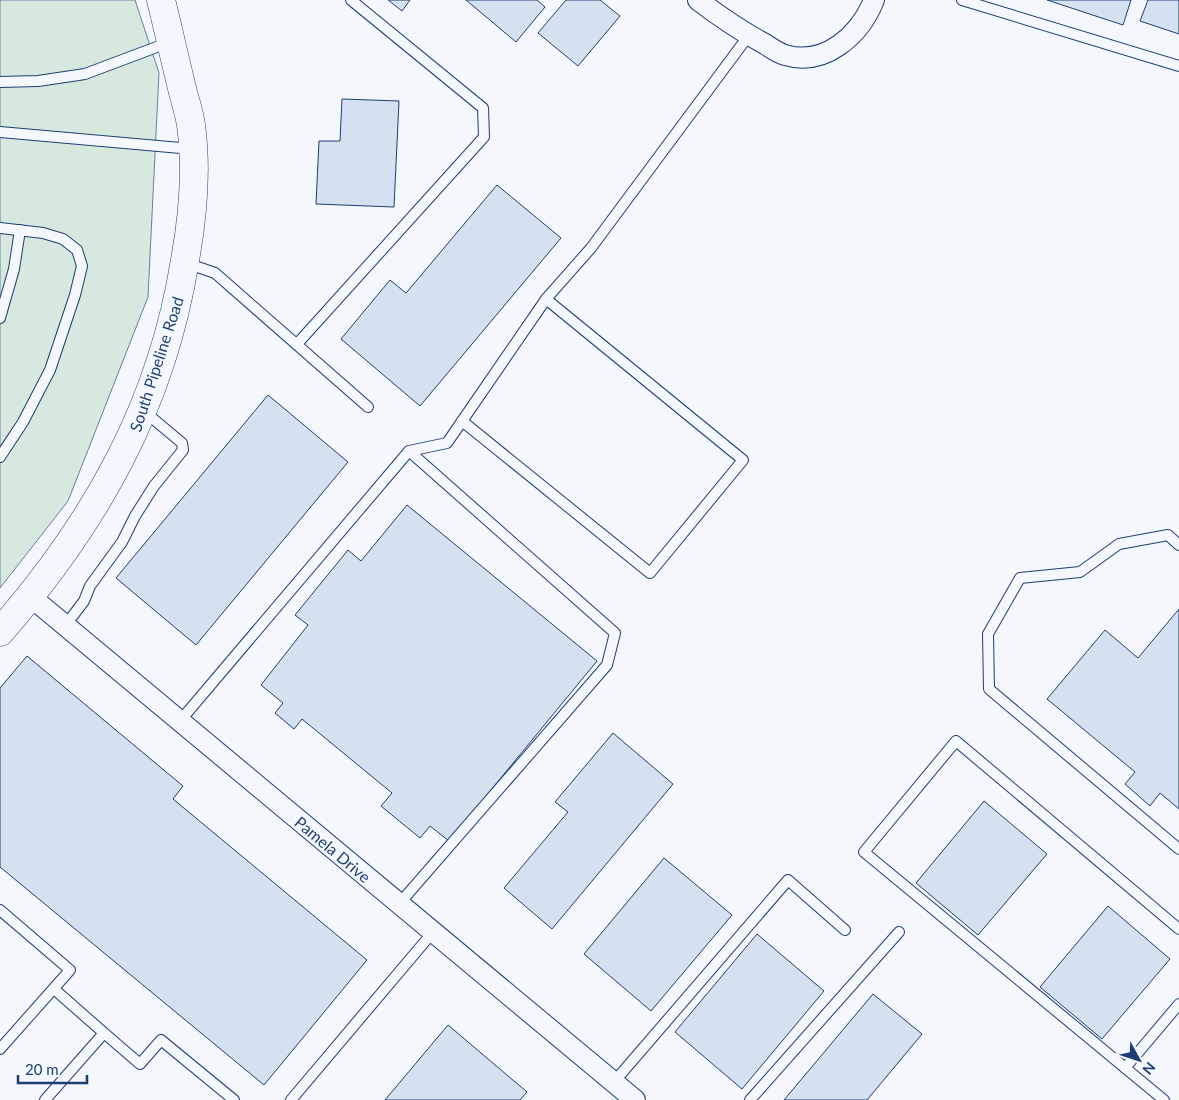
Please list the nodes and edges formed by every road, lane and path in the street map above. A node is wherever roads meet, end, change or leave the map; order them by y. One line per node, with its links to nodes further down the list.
1 (161, 0): 7 (street, South Pipeline Road)
2 (351, 0): 17 (lane)
3 (698, 0): 6 (street)
4 (874, 0): 6 (street)
5 (962, 0): 8 (lane)
6 (749, 35): 15 (lane)
7 (171, 41): 9 (lane); 11 (street, South Pipeline Road)
8 (1179, 66)
9 (0, 82)
10 (0, 132): 11 (lane)
11 (192, 149): 14 (street, South Pipeline Road)
12 (0, 228): 13 (lane)
13 (20, 230): 16 (lane); 22 (lane)
14 (185, 263): 17 (lane); 19 (street, South Pipeline Road)
15 (546, 299): 20 (lane); 20 (lane)
16 (0, 318)
17 (297, 344): 18 (lane)
18 (368, 406)
19 (144, 411): 24 (street, South Pipeline Road); 25 (lane)
20 (462, 421): 21 (lane)
21 (410, 451): 27 (lane); 29 (lane)
22 (0, 456)
23 (1179, 545): 28 (lane)
24 (30, 597): 25 (street, Pamela Drive); 26 (street, South Pipeline Road)
25 (65, 626): 27 (street, Pamela Drive)
26 (0, 632)
27 (180, 721): 29 (street, Pamela Drive)
28 (1179, 849)
29 (399, 904): 33 (street, Pamela Drive)
30 (0, 910): 35 (lane)
31 (1179, 929): 39 (lane)
32 (845, 930): 40 (lane)
33 (433, 932): 40 (street, Pamela Drive); 43 (lane)
34 (899, 932): 45 (lane)
35 (54, 989): 37 (lane); 38 (lane)
36 (1179, 1004): 39 (lane)
37 (104, 1033): 41 (lane); 42 (lane)
38 (0, 1049)
39 (1126, 1068): 46 (lane)
40 (614, 1082): 44 (street, Pamela Drive)
41 (45, 1100)
42 (234, 1100)
43 (291, 1100)
44 (635, 1100)
45 (750, 1100)
46 (1164, 1100)

